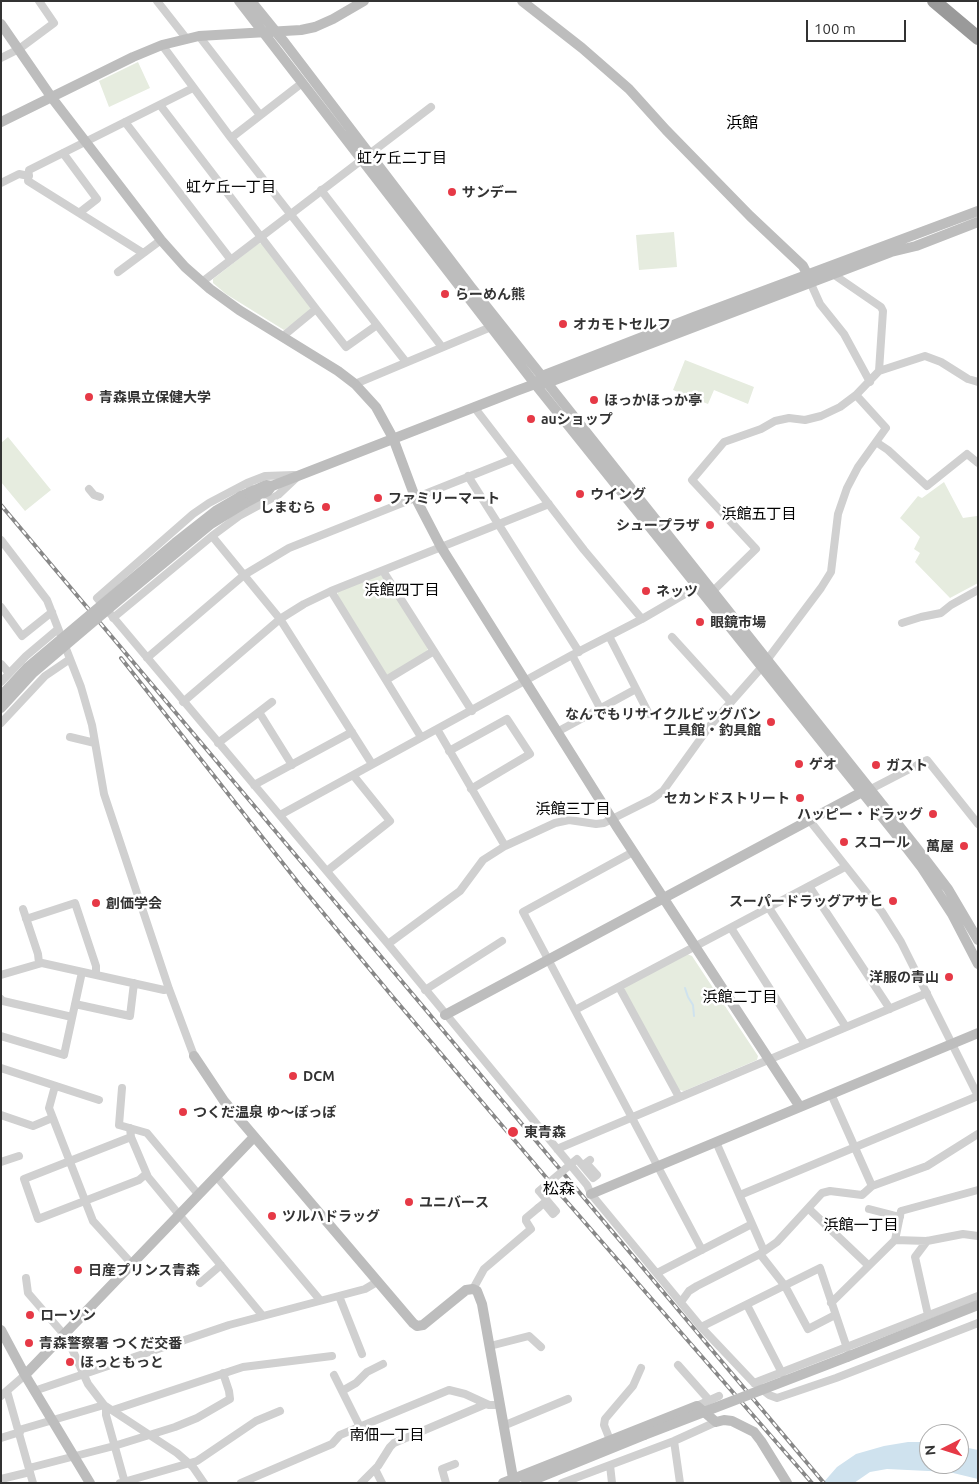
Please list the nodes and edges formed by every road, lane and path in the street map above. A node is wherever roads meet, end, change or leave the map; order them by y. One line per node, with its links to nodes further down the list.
1 (39, 1): 15 (street)
2 (157, 1): 12 (street)
3 (239, 1): 10 (street)
4 (251, 1): 9 (street)
5 (364, 1): 9 (street)
6 (522, 1): 42 (street)
7 (934, 1): 13 (highway)
8 (1, 24): 15 (street)
9 (277, 32): 10 (street); 28 (street)
10 (263, 33): 11 (street); 17 (street)
11 (199, 36): 12 (street); 22 (street)
12 (186, 38): 14 (street)
13 (978, 38)
14 (162, 45): 18 (street); 19 (street)
15 (19, 49): 16 (street); 19 (street)
16 (1, 58)
17 (302, 83): 22 (street); 28 (street)
18 (194, 88): 20 (street); 25 (street)
19 (52, 98): 23 (street); 26 (street)
20 (160, 105): 24 (street); 36 (street)
21 (431, 107): 28 (street)
22 (260, 115): 25 (street)
23 (1, 122)
24 (125, 122): 26 (street); 39 (street)
25 (231, 138): 34 (street)
26 (86, 142): 27 (street); 37 (street)
27 (63, 153): 29 (street); 33 (street)
28 (365, 156): 31 (street); 46 (street); 51 (street)
29 (28, 176): 30 (street); 33 (street)
30 (1, 183)
31 (321, 190): 34 (street); 48 (street)
32 (978, 211): 41 (street)
33 (79, 213): 38 (street)
34 (291, 214): 36 (street); 45 (street)
35 (978, 222): 41 (street)
36 (261, 237): 39 (street); 44 (street)
37 (161, 240): 38 (street); 43 (street)
38 (143, 253): 40 (street)
39 (231, 260): 43 (street)
40 (118, 272)
41 (831, 272): 42 (street); 50 (street)
42 (810, 280): 51 (street); 52 (street)
43 (202, 282): 47 (street)
44 (316, 309): 45 (street); 47 (street)
45 (377, 325): 49 (street)
46 (491, 327): 48 (street); 51 (street)
47 (282, 337): 54 (street)
48 (442, 347): 49 (street)
49 (406, 362): 54 (street)
50 (879, 371): 52 (street); 53 (street)
51 (541, 381): 56 (street); 76 (street); 79 (street)
52 (870, 382): 55 (street)
53 (978, 382)
54 (356, 384): 57 (street)
55 (856, 395): 58 (street); 79 (street)
56 (474, 407): 57 (street); 59 (street)
57 (393, 438): 61 (street); 67 (street)
58 (876, 442): 60 (street); 93 (street)
59 (513, 459): 62 (street); 69 (street)
60 (978, 462)
61 (299, 475): 63 (street); 64 (street); 71 (street)
62 (468, 476): 67 (street); 70 (street)
63 (272, 486): 64 (street); 68 (street)
64 (250, 487): 68 (street); 82 (street)
65 (89, 489): 66 (street)
66 (100, 497)
67 (415, 497): 73 (street); 75 (street)
68 (243, 500): 100 (street, bridge); 104 (street, bridge)
69 (548, 504): 70 (street); 84 (street)
70 (498, 524): 73 (street); 90 (street)
71 (212, 536): 75 (street); 82 (street)
72 (1, 540): 81 (street)
73 (441, 547): 74 (street); 97 (street)
74 (383, 571): 78 (street); 89 (street)
75 (244, 575): 83 (street); 91 (street)
76 (697, 587): 84 (street); 93 (street)
77 (978, 590): 85 (street)
78 (331, 591): 83 (street); 96 (street)
79 (713, 591): 93 (street)
80 (1, 608): 81 (street)
81 (52, 612): 86 (street)
82 (113, 618): 91 (street)
83 (280, 619): 101 (street); 111 (street)
84 (642, 619): 87 (street)
85 (902, 623)
86 (58, 628): 92 (street); 95 (street)
87 (609, 636): 90 (street); 99 (street)
88 (672, 637): 103 (street)
89 (434, 651): 96 (street); 106 (street)
90 (575, 654): 97 (street); 105 (street)
91 (146, 658): 101 (street)
92 (70, 659): 109 (street); 115 (street)
93 (764, 663): 103 (street); 123 (street)
94 (1, 664): 95 (street)
95 (9, 673): 98 (street)
96 (386, 680): 114 (street)
97 (526, 681): 106 (street); 112 (street)
98 (1, 682)
99 (636, 689): 105 (street); 108 (street)
100 (1, 696)
101 (183, 702): 116 (street)
102 (272, 702): 107 (street)
103 (731, 702): 125 (street)
104 (1, 708)
105 (600, 708): 112 (street)
106 (472, 711): 110 (street)
107 (258, 712): 116 (street); 119 (street)
108 (649, 714)
109 (1, 723)
110 (436, 729): 114 (street); 117 (street)
111 (352, 732): 118 (street); 119 (street)
112 (557, 732): 125 (street)
113 (70, 737): 115 (street)
114 (421, 737): 118 (street)
115 (96, 743): 150 (street)
116 (218, 743): 121 (street)
117 (449, 751): 122 (street); 122 (street)
118 (372, 764): 120 (street)
119 (292, 765): 121 (street)
120 (353, 775): 124 (street); 131 (street)
121 (254, 785): 124 (street)
122 (471, 789): 128 (street)
123 (866, 791): 126 (street); 127 (street); 138 (street); 144 (street)
124 (280, 815): 131 (street)
125 (611, 819): 128 (street); 129 (street)
126 (810, 821): 130 (street); 133 (street)
127 (978, 824)
128 (505, 846): 140 (street)
129 (633, 852): 133 (street); 142 (street)
130 (845, 867): 132 (street); 152 (street)
131 (327, 871): 140 (street)
132 (809, 886): 134 (street); 155 (street)
133 (664, 899): 141 (street); 142 (street)
134 (769, 908): 137 (street); 159 (street)
135 (23, 909): 136 (street)
136 (26, 919): 143 (street); 147 (street)
137 (731, 928): 141 (street); 162 (street)
138 (978, 940)
139 (502, 941): 151 (street)
140 (388, 944): 151 (street)
141 (695, 946): 149 (street); 165 (street)
142 (548, 960): 156 (street); 157 (street)
143 (39, 963): 145 (street); 146 (street)
144 (978, 964)
145 (82, 972): 147 (street); 154 (street)
146 (1, 975)
147 (96, 975): 148 (street)
148 (134, 983): 150 (street); 154 (street)
149 (619, 987): 156 (street); 171 (street)
150 (170, 989): 164 (street)
151 (425, 990): 157 (street)
152 (927, 993): 155 (street); 163 (street)
153 (1, 999): 158 (street)
154 (75, 1004): 158 (street)
155 (890, 1009): 159 (street)
156 (575, 1010): 175 (street)
157 (445, 1015): 183 (street)
158 (72, 1017): 161 (street)
159 (846, 1027): 162 (street)
160 (978, 1033): 163 (street)
161 (1, 1036)
162 (805, 1044): 165 (street)
163 (951, 1044): 169 (street); 170 (street)
164 (194, 1056): 180 (street)
165 (769, 1059): 171 (street); 173 (street)
166 (1, 1068): 167 (street)
167 (55, 1086): 172 (street); 176 (street)
168 (122, 1088): 177 (street)
169 (831, 1094): 173 (street); 182 (street)
170 (978, 1096): 182 (street)
171 (679, 1097): 175 (street)
172 (99, 1100)
173 (800, 1107): 181 (street)
174 (1, 1115): 176 (street)
175 (631, 1117): 183 (street); 188 (street)
176 (52, 1118): 185 (street)
177 (130, 1128): 179 (street); 193 (street)
178 (978, 1134): 191 (street)
179 (131, 1137): 185 (street); 189 (street)
180 (254, 1137): 190 (street); 212 (street)
181 (716, 1142): 188 (street); 195 (street)
182 (855, 1148): 191 (street); 195 (street)
183 (557, 1149): 194 (street)
184 (19, 1156): 187 (street)
185 (70, 1160): 196 (street); 196 (street)
186 (590, 1160): 215 (street, bridge)
187 (1, 1162)
188 (659, 1166): 194 (street); 205 (street)
189 (146, 1174): 196 (street); 199 (street)
190 (216, 1176): 193 (street); 218 (street)
191 (872, 1186): 197 (street)
192 (978, 1190): 200 (street)
193 (198, 1194): 199 (street)
194 (591, 1194): 210 (street)
195 (740, 1195): 201 (street)
196 (86, 1201): 207 (street)
197 (809, 1208): 206 (street); 209 (street)
198 (869, 1209): 200 (street)
199 (179, 1214): 207 (street); 208 (street)
200 (900, 1217): 203 (street)
201 (752, 1224): 205 (street); 206 (street)
202 (978, 1236): 204 (street)
203 (895, 1240): 204 (street); 209 (street)
204 (927, 1241): 225 (street)
205 (702, 1250): 210 (street)
206 (762, 1252): 214 (street); 219 (street)
207 (132, 1264): 229 (street)
208 (221, 1265): 213 (street); 223 (street)
209 (868, 1265): 220 (street)
210 (657, 1273): 219 (street)
211 (26, 1278): 229 (street)
212 (377, 1282): 215 (street); 216 (street)
213 (200, 1283)
214 (785, 1286): 220 (street); 221 (street); 224 (street)
215 (473, 1289): 230 (street)
216 (339, 1296): 218 (street); 233 (street)
217 (978, 1296): 225 (street)
218 (320, 1300): 223 (street)
219 (682, 1302): 227 (street)
220 (831, 1303): 224 (street)
221 (747, 1305): 227 (street); 239 (street)
222 (978, 1305): 232 (street)
223 (262, 1315): 240 (street)
224 (835, 1315): 232 (street)
225 (928, 1316): 232 (street)
226 (977, 1324): 243 (street)
227 (701, 1327): 243 (street)
228 (1, 1330): 241 (street)
229 (64, 1334): 240 (street); 241 (street)
230 (490, 1346): 231 (street); 251 (street)
231 (541, 1347)
232 (847, 1352): 239 (street); 282 (street, bridge)
233 (362, 1354)
234 (332, 1356): 238 (street)
235 (383, 1364): 245 (street)
236 (678, 1365): 249 (street)
237 (641, 1368): 262 (street)
238 (223, 1373): 253 (street); 260 (street)
239 (782, 1373): 243 (street)
240 (84, 1374): 244 (street); 253 (street)
241 (25, 1375): 244 (street); 246 (street)
242 (334, 1375): 245 (street)
243 (754, 1383)
244 (34, 1391): 255 (street)
245 (342, 1391): 258 (street)
246 (4, 1394): 259 (street)
247 (719, 1396): 249 (street)
248 (568, 1399): 257 (street)
249 (709, 1400): 252 (street)
250 (486, 1404): 251 (street); 258 (street); 270 (street)
251 (500, 1405): 257 (street)
252 (697, 1406): 256 (street); 262 (street)
253 (108, 1408): 255 (street); 260 (street); 264 (street)
254 (280, 1411): 266 (street)
255 (52, 1421): 259 (street); 265 (street)
256 (716, 1422): 263 (street); 286 (street)
257 (503, 1426): 271 (street)
258 (360, 1427): 278 (street)
259 (19, 1431): 261 (street); 269 (street)
260 (149, 1435): 264 (street); 266 (street)
261 (1, 1438)
262 (610, 1440): 271 (street)
263 (674, 1441): 268 (street); 285 (street)
264 (114, 1446): 265 (street); 273 (street)
265 (74, 1456): 269 (street); 276 (street)
266 (190, 1464): 273 (street); 277 (street)
267 (455, 1464): 274 (street)
268 (610, 1465): 283 (street); 284 (street)
269 (30, 1470): 272 (street); 275 (street)
270 (375, 1470): 279 (street); 280 (street)
271 (513, 1478): 281 (street)
272 (1, 1479)
273 (123, 1482)
274 (444, 1482)
275 (33, 1483)
276 (90, 1483)
277 (204, 1483)
278 (241, 1483)
279 (361, 1483)
280 (382, 1483)
281 (503, 1483)
282 (526, 1483)
283 (562, 1483)
284 (612, 1483)
285 (680, 1483)
286 (787, 1483)

